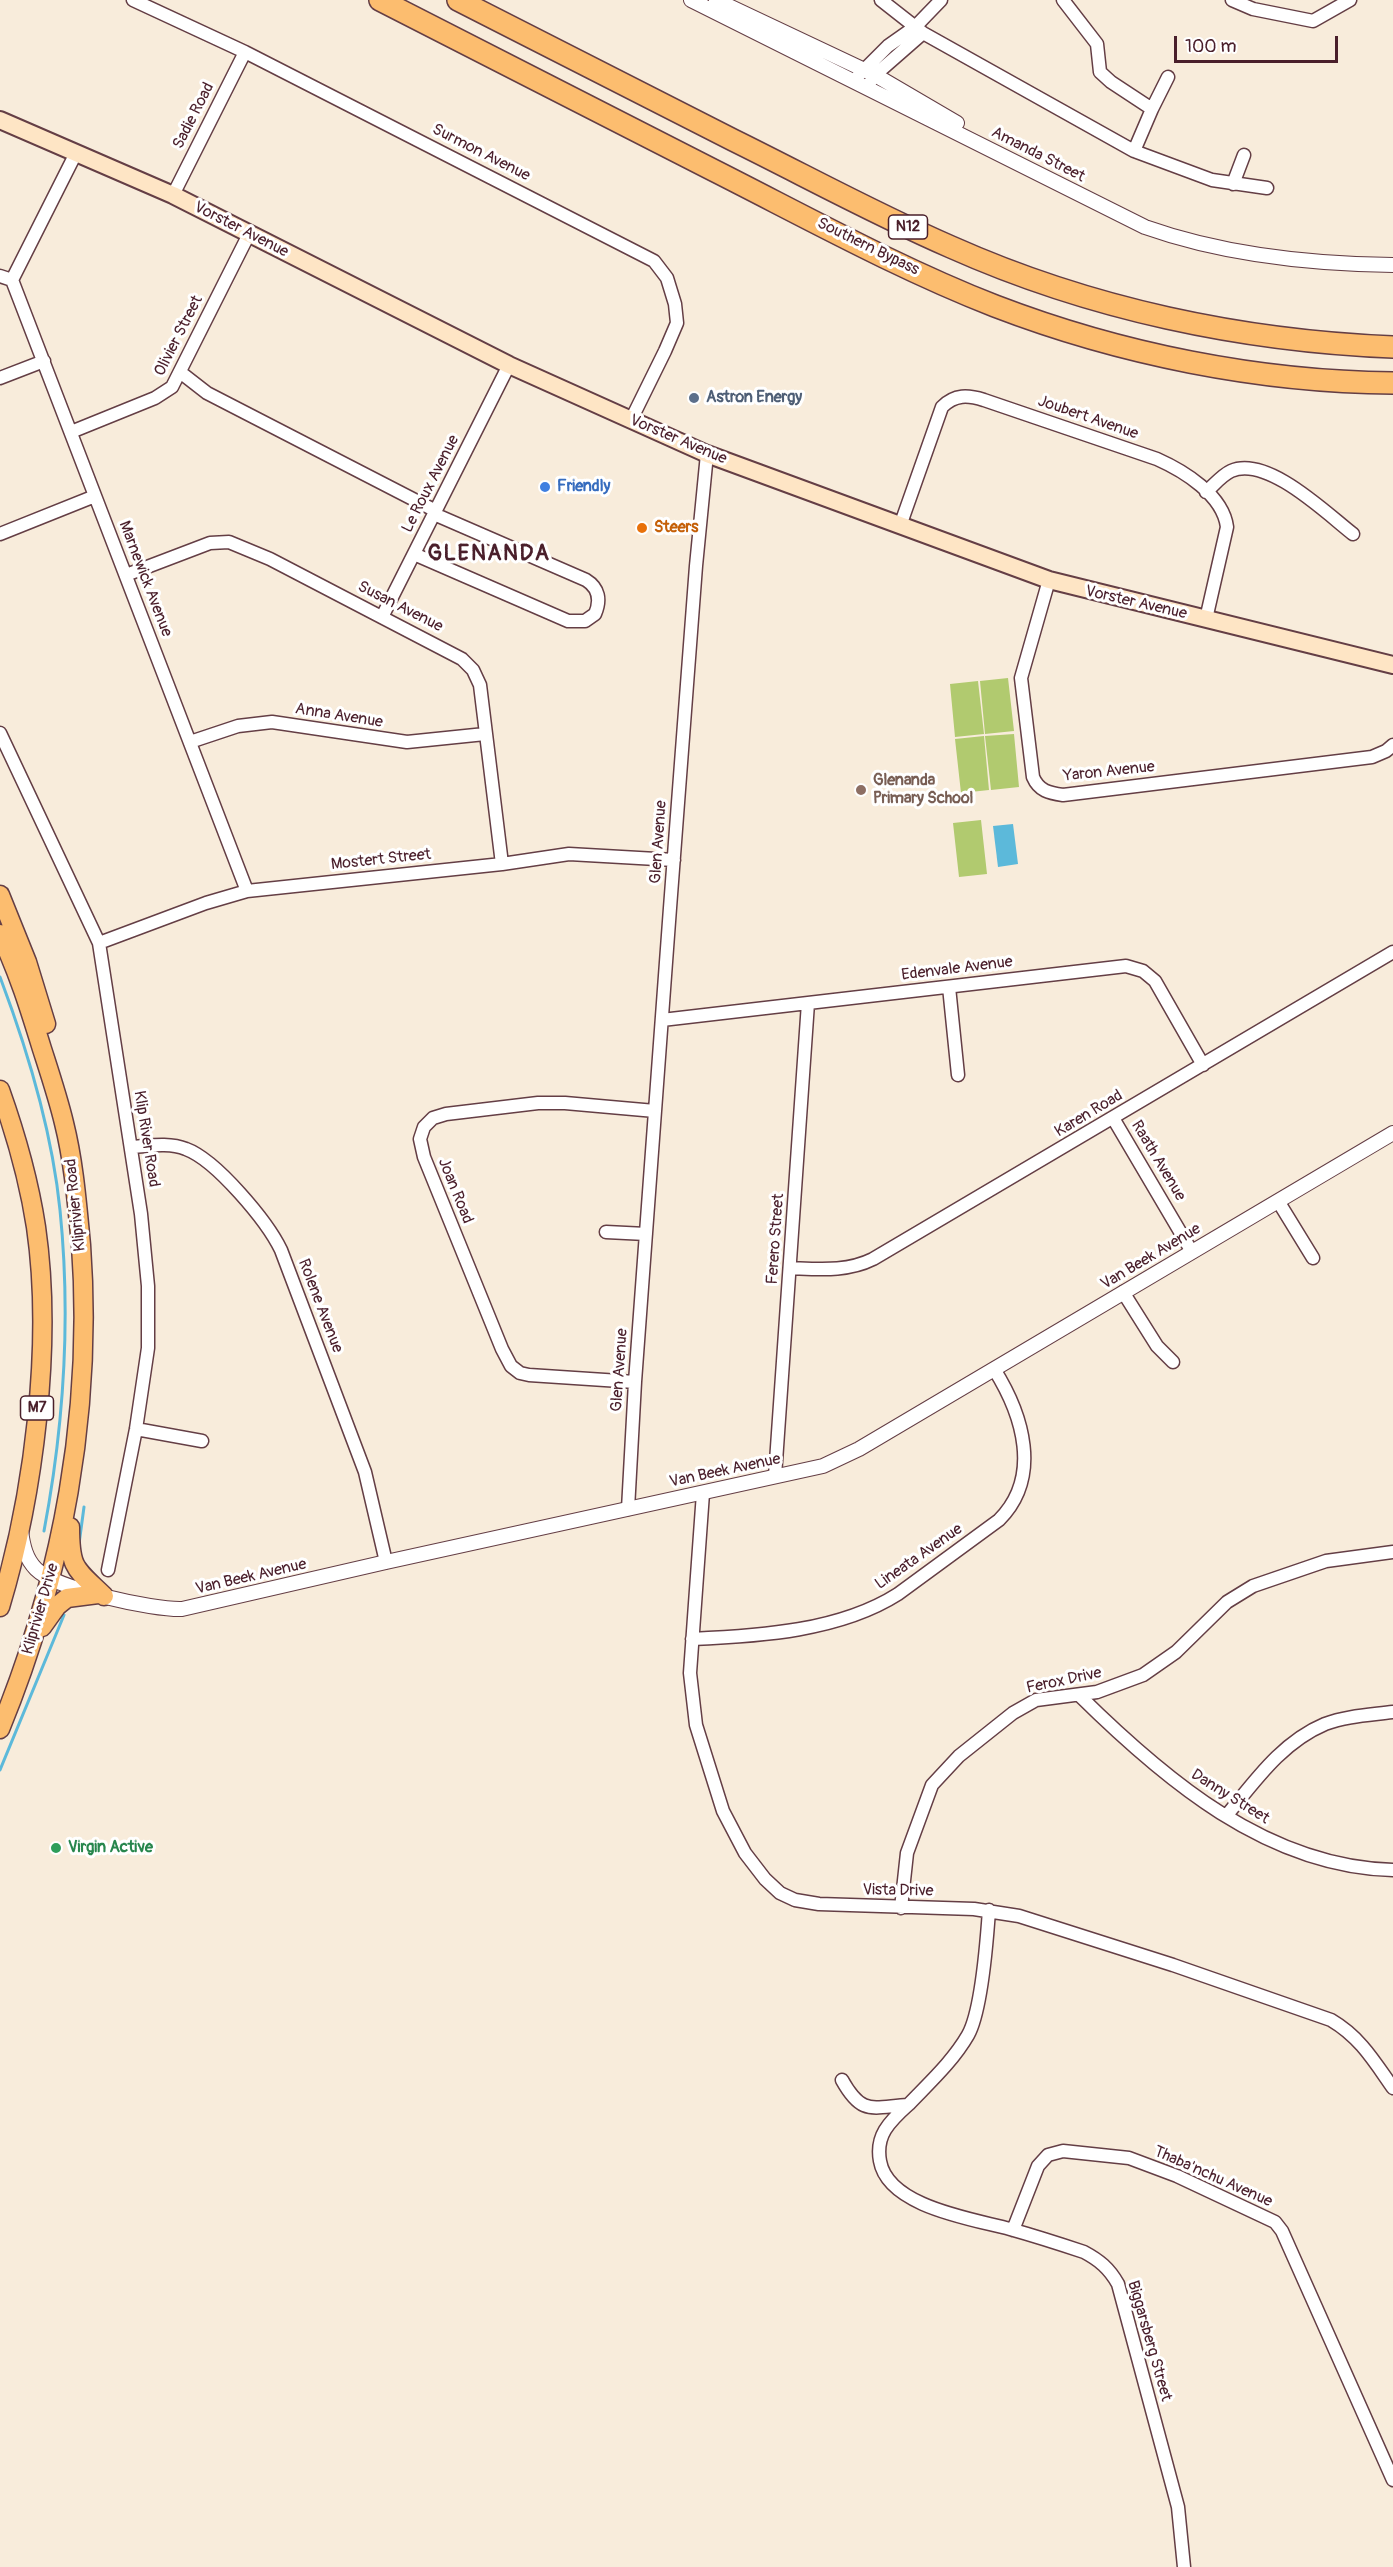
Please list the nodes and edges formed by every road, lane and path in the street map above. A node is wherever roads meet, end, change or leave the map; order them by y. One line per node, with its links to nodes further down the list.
1 (133, 0): 13 (street, Surmon Avenue)
2 (380, 0): 37 (highway, Southern Bypass / N12)
3 (458, 0): 32 (highway, N12)
4 (691, 0): 14 (street, Amanda Street)
5 (716, 0): 12 (street, Amanda Street)
6 (881, 0): 11 (street)
7 (941, 0): 11 (street)
8 (1063, 0): 18 (street)
9 (1232, 0): 10 (street)
10 (1350, 0)
11 (919, 30): 15 (street); 21 (street)
12 (818, 48): 14 (street); 15 (street, Amanda Street)
13 (245, 52): 27 (street, Sadie Road); 38 (street, Surmon Avenue)
14 (811, 60): 17 (street, Amanda Street)
15 (869, 72): 17 (street); 19 (street, Amanda Street)
16 (1168, 77): 18 (street)
17 (861, 84): 19 (street, Amanda Street)
18 (1152, 109): 21 (street)
19 (927, 112): 24 (street, Amanda Street)
20 (0, 120): 22 (main road, Vorster Avenue)
21 (1134, 151): 25 (street)
22 (76, 153): 27 (main road, Vorster Avenue); 31 (street)
23 (1244, 155): 25 (street)
24 (1024, 163): 29 (street, Amanda Street); 30 (street, Amanda Street)
25 (1233, 184): 26 (street)
26 (1267, 188)
27 (173, 195): 28 (main road, Vorster Avenue)
28 (249, 234): 34 (main road, Vorster Avenue); 35 (street, Olivier Street)
29 (1393, 260)
30 (1393, 265)
31 (6, 278): 33 (street, Marnewick Avenue)
32 (1393, 347)
33 (44, 361): 36 (street); 39 (street, Marnewick Avenue)
34 (509, 365): 38 (main road, Vorster Avenue); 43 (street, Le Roux Avenue)
35 (180, 372): 39 (street, Olivier Street); 43 (street)
36 (0, 378)
37 (1393, 383)
38 (631, 420): 40 (main road, Vorster Avenue)
39 (71, 432): 42 (street, Marnewick Avenue)
40 (707, 454): 44 (main road, Vorster Avenue); 57 (street, Glen Avenue)
41 (1206, 492): 44 (street, Joubert Avenue); 46 (street); 51 (street, Joubert Avenue)
42 (95, 496): 45 (street); 48 (street, Marnewick Avenue)
43 (435, 512): 47 (street, Le Roux Avenue); 47 (street)
44 (900, 526): 49 (main road, Vorster Avenue)
45 (0, 534)
46 (1353, 534)
47 (414, 554): 50 (street, Le Roux Avenue)
48 (126, 575): 50 (street, Susan Avenue); 55 (street, Marnewick Avenue)
49 (1049, 580): 51 (main road, Vorster Avenue); 56 (street, Yaron Avenue)
50 (382, 617): 54 (street, Susan Avenue)
51 (1206, 619): 52 (main road, Vorster Avenue)
52 (1393, 665)
53 (0, 733): 62 (street, Klip River Road)
54 (485, 735): 55 (street, Anna Avenue); 58 (street, Susan Avenue)
55 (190, 742): 59 (street, Marnewick Avenue)
56 (1393, 745)
57 (674, 860): 58 (street, Mostert Street); 66 (street, Glen Avenue)
58 (502, 864): 59 (street, Mostert Street)
59 (247, 891): 62 (street, Mostert Street)
60 (0, 895): 70 (main road)
61 (0, 934): 70 (main road, Kliprivier Road)
62 (99, 943): 74 (street, Klip River Road)
63 (1393, 952): 67 (street, Karen Road)
64 (949, 987): 65 (street, Edenvale Avenue); 67 (street, Edenvale Avenue); 68 (street)
65 (808, 1003): 66 (street, Edenvale Avenue); 80 (street, Ferero Street)
66 (662, 1020): 71 (street, Glen Avenue)
67 (1203, 1065): 72 (street, Karen Road)
68 (958, 1075)
69 (0, 1090): 91 (main road, M7)
70 (55, 1090): 88 (main road, Kliprivier Road)
71 (655, 1111): 77 (street, Glen Avenue); 84 (street, Joan Road)
72 (1113, 1118): 78 (street, Raath Avenue); 80 (street, Karen Road)
73 (1393, 1133): 75 (street, Van Beek Avenue)
74 (130, 1148): 85 (street, Klip River Road); 93 (street, Rolene Avenue)
75 (1278, 1201): 78 (street, Van Beek Avenue); 79 (street)
76 (606, 1232): 77 (street)
77 (646, 1234): 84 (street, Glen Avenue)
78 (1192, 1252): 81 (street, Van Beek Avenue)
79 (1313, 1258)
80 (790, 1268): 87 (street, Ferero Street)
81 (1123, 1292): 82 (street); 83 (street, Van Beek Avenue)
82 (1173, 1362)
83 (994, 1369): 87 (street, Van Beek Avenue); 99 (street, Lineata Avenue)
84 (635, 1382): 90 (street, Glen Avenue)
85 (136, 1429): 86 (street); 94 (street, Klip River Road)
86 (202, 1441)
87 (775, 1476): 89 (street, Van Beek Avenue)
88 (70, 1486): 95 (main road, Kliprivier Drive); 96 (main road)
89 (703, 1492): 90 (street, Van Beek Avenue); 99 (street, Vista Drive)
90 (628, 1509): 93 (street, Van Beek Avenue)
91 (20, 1529): 95 (street, Van Beek Avenue); 97 (main road, M7)
92 (1393, 1552): 100 (street, Ferox Drive)
93 (386, 1562): 96 (street, Van Beek Avenue)
94 (108, 1570)
95 (51, 1578): 96 (street, Van Beek Avenue); 98 (main road, Kliprivier Drive)
96 (101, 1595): 98 (main road)
97 (0, 1607)
98 (36, 1633): 102 (main road, Kliprivier Drive)
99 (692, 1639): 105 (street, Vista Drive)
100 (1079, 1695): 103 (street, Danny Street); 105 (street, Ferox Drive)
101 (1393, 1712): 103 (street)
102 (0, 1729)
103 (1227, 1815): 104 (street, Danny Street)
104 (1393, 1870)
105 (901, 1908): 106 (street, Vista Drive)
106 (989, 1910): 108 (street, Vista Drive); 109 (street)
107 (842, 2080): 109 (street)
108 (1393, 2088)
109 (908, 2105): 110 (street, Biggarsberg Street)
110 (1013, 2230): 111 (street, Thaba'nchu Avenue); 112 (street, Biggarsberg Street)
111 (1393, 2480)
112 (1184, 2567)

